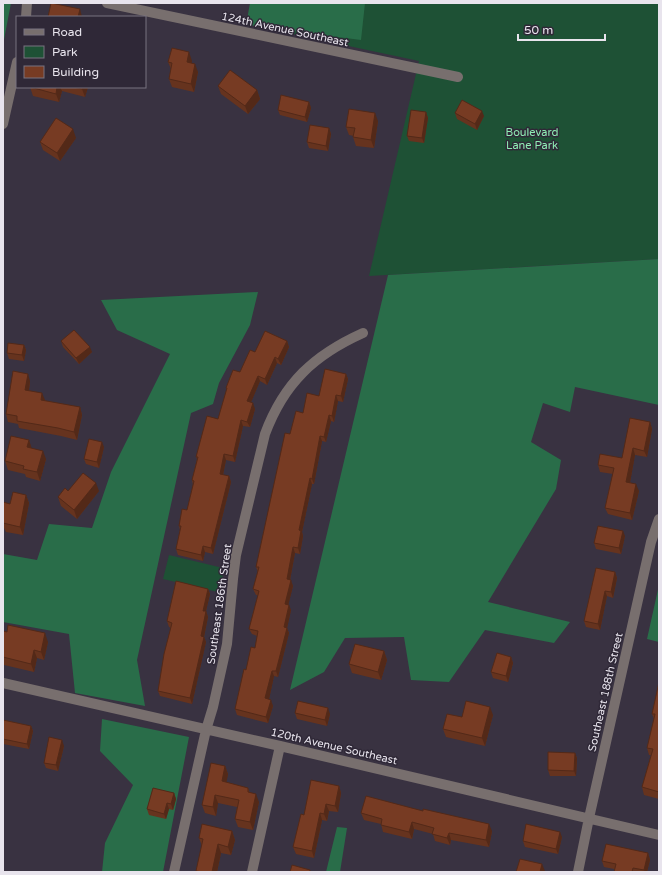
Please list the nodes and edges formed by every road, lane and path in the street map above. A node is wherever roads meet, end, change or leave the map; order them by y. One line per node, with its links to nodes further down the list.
1 (27, 3): 3 (street)
2 (107, 3): 5 (street, 124th Avenue Southeast)
3 (26, 16)
4 (16, 66): 6 (street)
5 (458, 77)
6 (3, 124)
7 (363, 333): 10 (street, Southeast 186th Street)
8 (659, 519): 12 (street, Southeast 188th Street)
9 (3, 684): 10 (street, 120th Avenue Southeast)
10 (206, 730): 11 (street, 120th Avenue Southeast); 14 (street, Southeast 186th Street)
11 (280, 746): 12 (street, 120th Avenue Southeast); 15 (street)
12 (589, 818): 13 (street, 120th Avenue Southeast); 16 (street, Southeast 188th Street)
13 (659, 835)
14 (174, 872)
15 (252, 872)
16 (578, 872)

